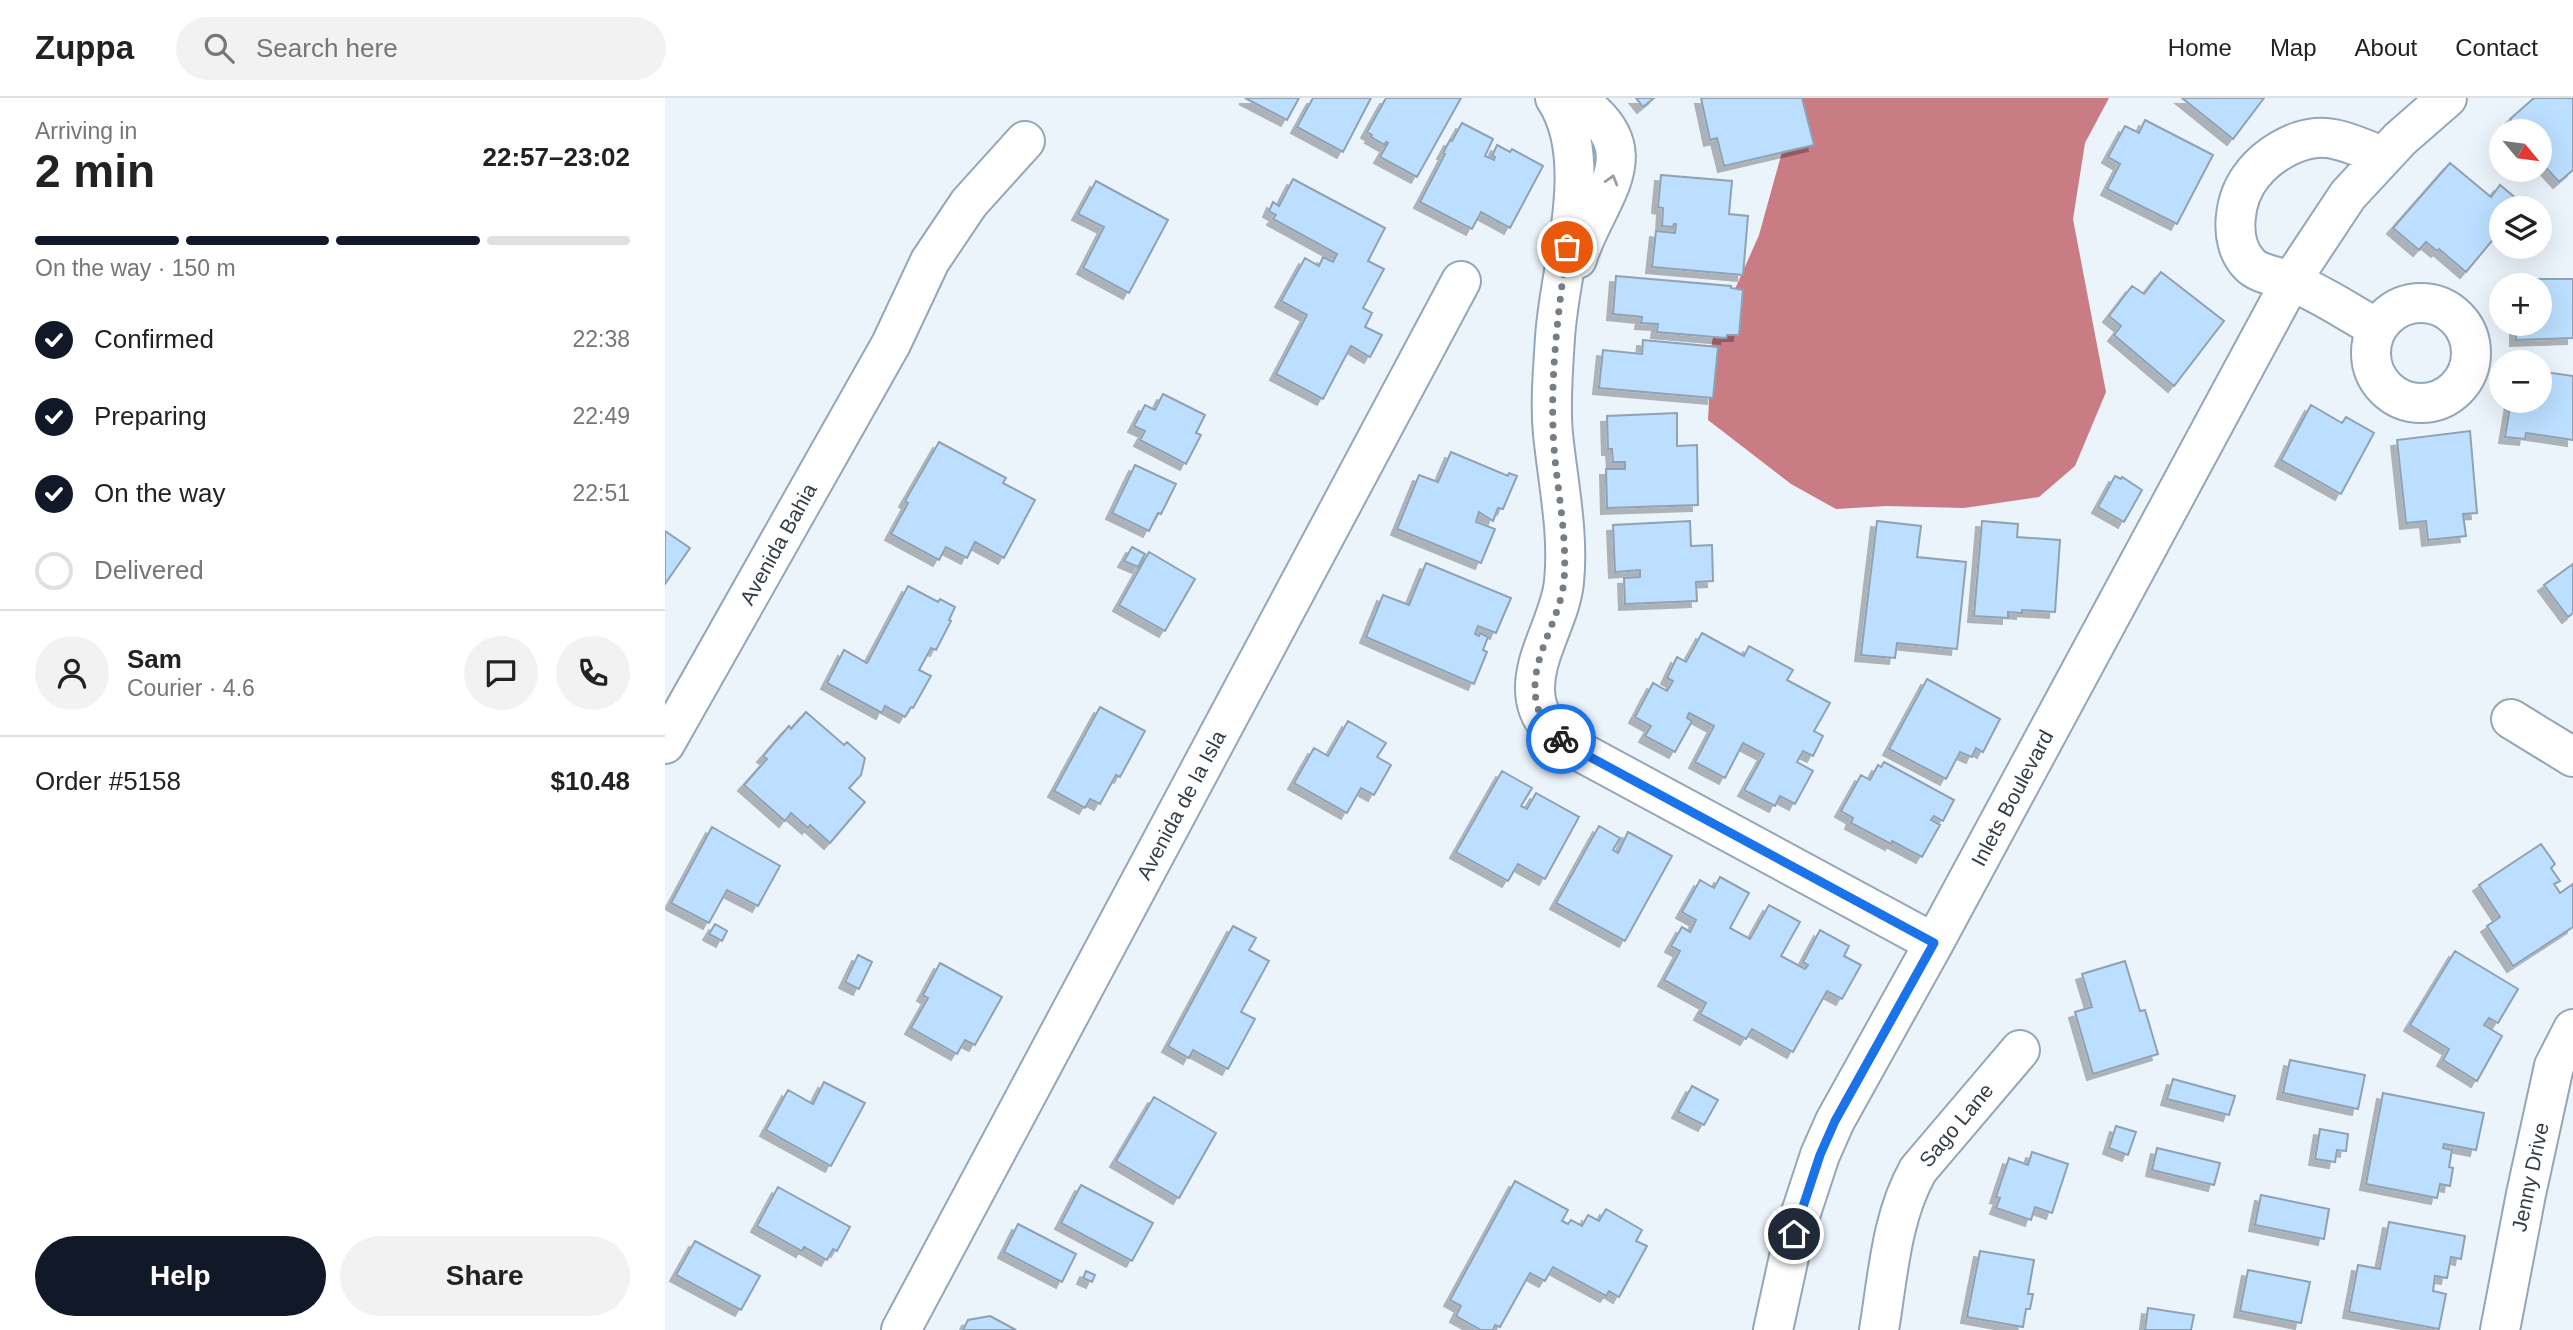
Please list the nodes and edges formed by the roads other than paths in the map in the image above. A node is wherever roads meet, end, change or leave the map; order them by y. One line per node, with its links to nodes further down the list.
1 (1555, 98): 9 (street)
2 (1574, 98): 9 (street, one-way to 2)
3 (2447, 98): 5 (street, Inlets Boulevard)
4 (1025, 141): 11 (street, Avenida Bahia)
5 (2383, 156): 7 (street, Inlets Boulevard); 7 (street)
6 (1461, 281): 16 (street, Avenida de la Isla)
7 (2291, 281): 8 (street); 13 (street, Inlets Boulevard)
8 (2377, 328)
9 (1555, 335): 13 (street)
10 (2511, 719): 12 (street)
11 (665, 744)
12 (2573, 757)
13 (1934, 943): 17 (street, Inlets Boulevard)
14 (2573, 1029): 19 (street, Jenny Drive)
15 (2020, 1050): 18 (street, Sago Lane)
16 (901, 1330)
17 (1773, 1330)
18 (1879, 1330)
19 (2500, 1330)

